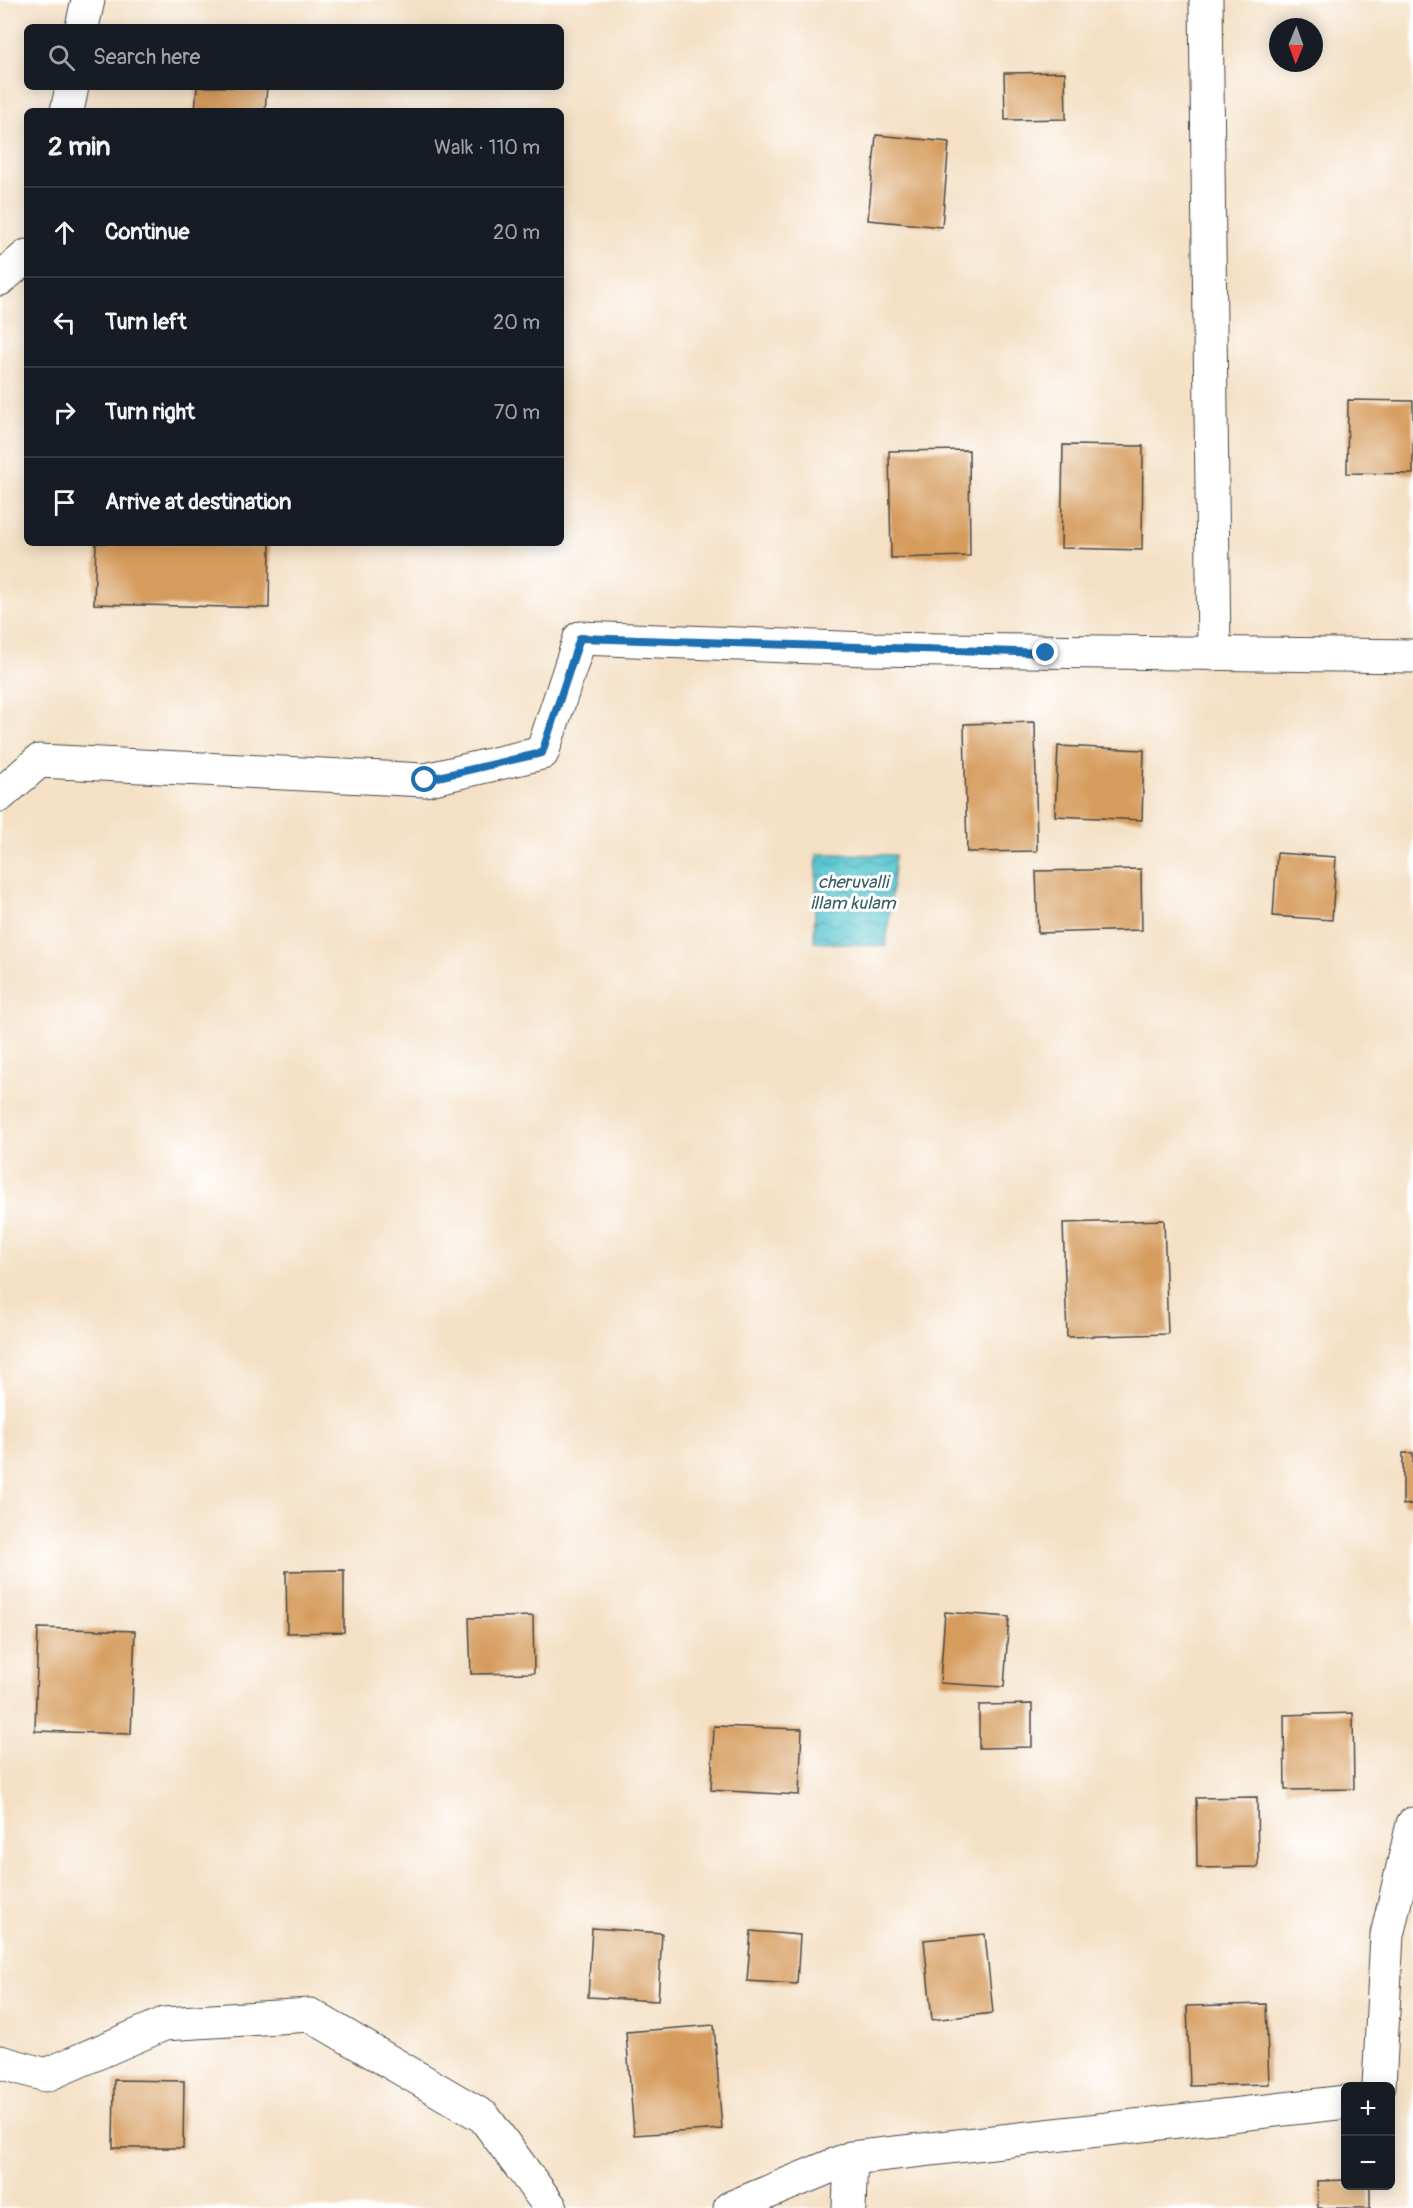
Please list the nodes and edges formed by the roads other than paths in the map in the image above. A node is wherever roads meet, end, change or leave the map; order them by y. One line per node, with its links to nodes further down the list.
1 (88, 0): 3 (street)
2 (1206, 0): 8 (street)
3 (83, 24)
4 (71, 90): 5 (street)
5 (68, 108)
6 (24, 259): 7 (street)
7 (0, 279)
8 (1214, 654): 9 (street); 10 (street)
9 (1413, 656)
10 (0, 795)
11 (1413, 1824): 13 (street)
12 (0, 2062): 16 (street)
13 (1379, 2082)
14 (1341, 2103): 15 (street)
15 (851, 2158): 17 (street); 18 (street)
16 (551, 2208)
17 (730, 2208)
18 (849, 2208)

